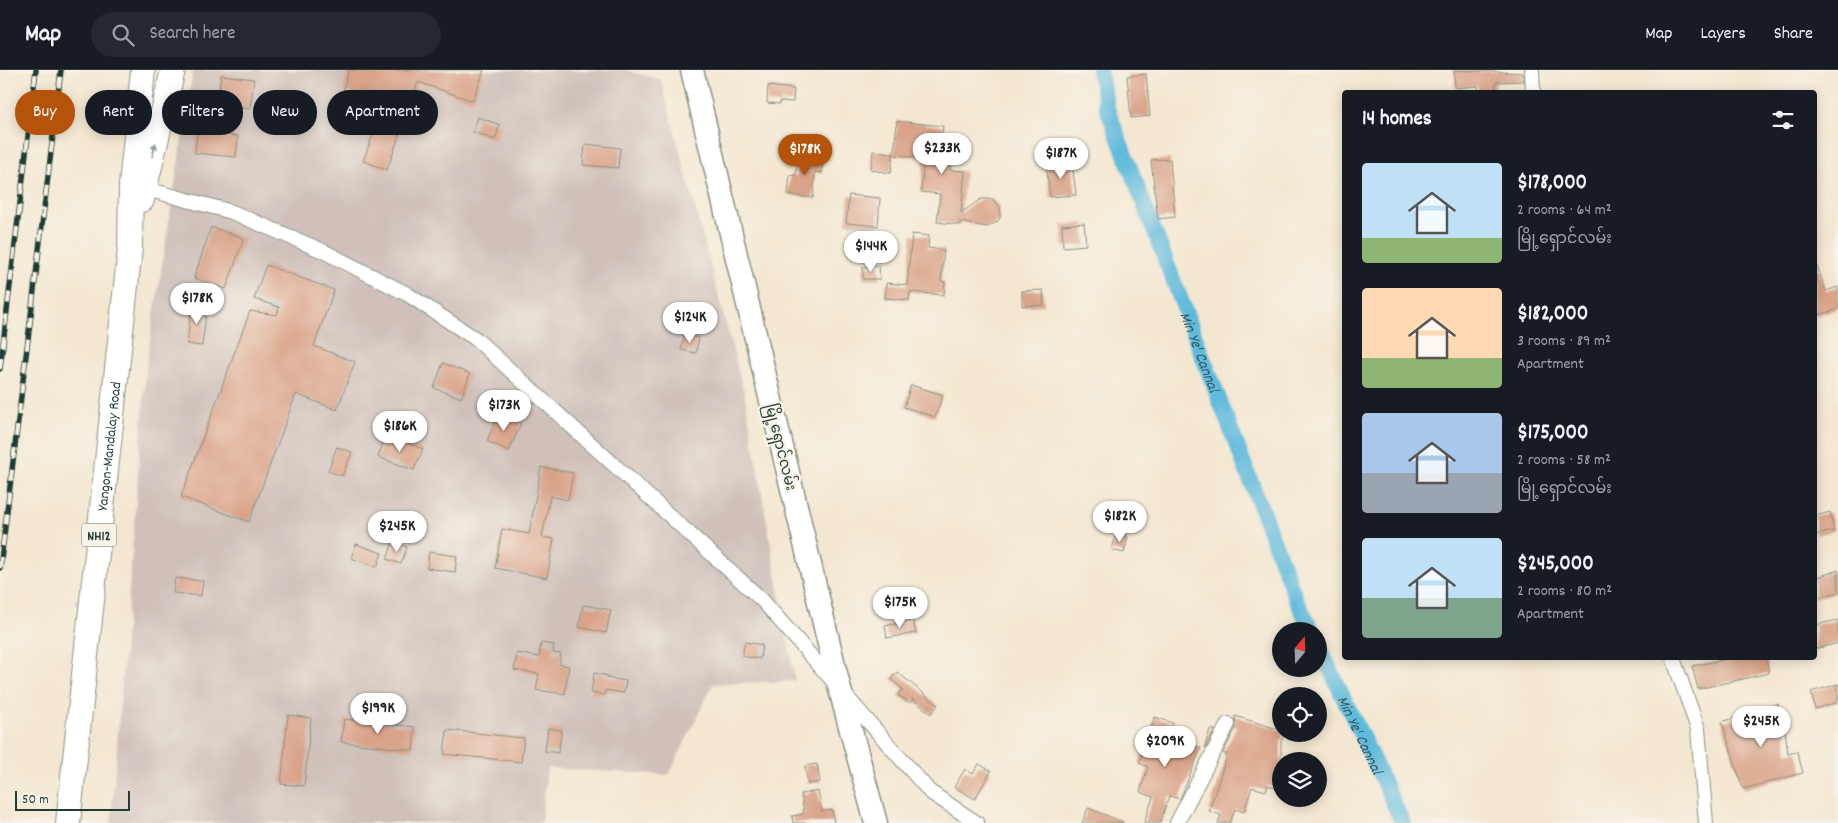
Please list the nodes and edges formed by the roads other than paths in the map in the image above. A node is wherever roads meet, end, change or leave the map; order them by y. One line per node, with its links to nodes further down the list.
1 (143, 70): 6 (highway, NH12)
2 (173, 70): 6 (highway, NH12, one-way to 2)
3 (692, 70): 8 (main road, မြို့ရှောင်လမ်း)
4 (1532, 70): 5 (street)
5 (1533, 90)
6 (138, 187): 8 (street); 10 (highway, Yangon-Mandalay Road / NH12)
7 (1675, 660): 14 (street)
8 (839, 686): 11 (main road, မြို့ရှောင်လမ်း); 12 (street)
9 (1228, 724): 13 (street)
10 (68, 823)
11 (876, 823)
12 (977, 823)
13 (1177, 823)
14 (1706, 823)

